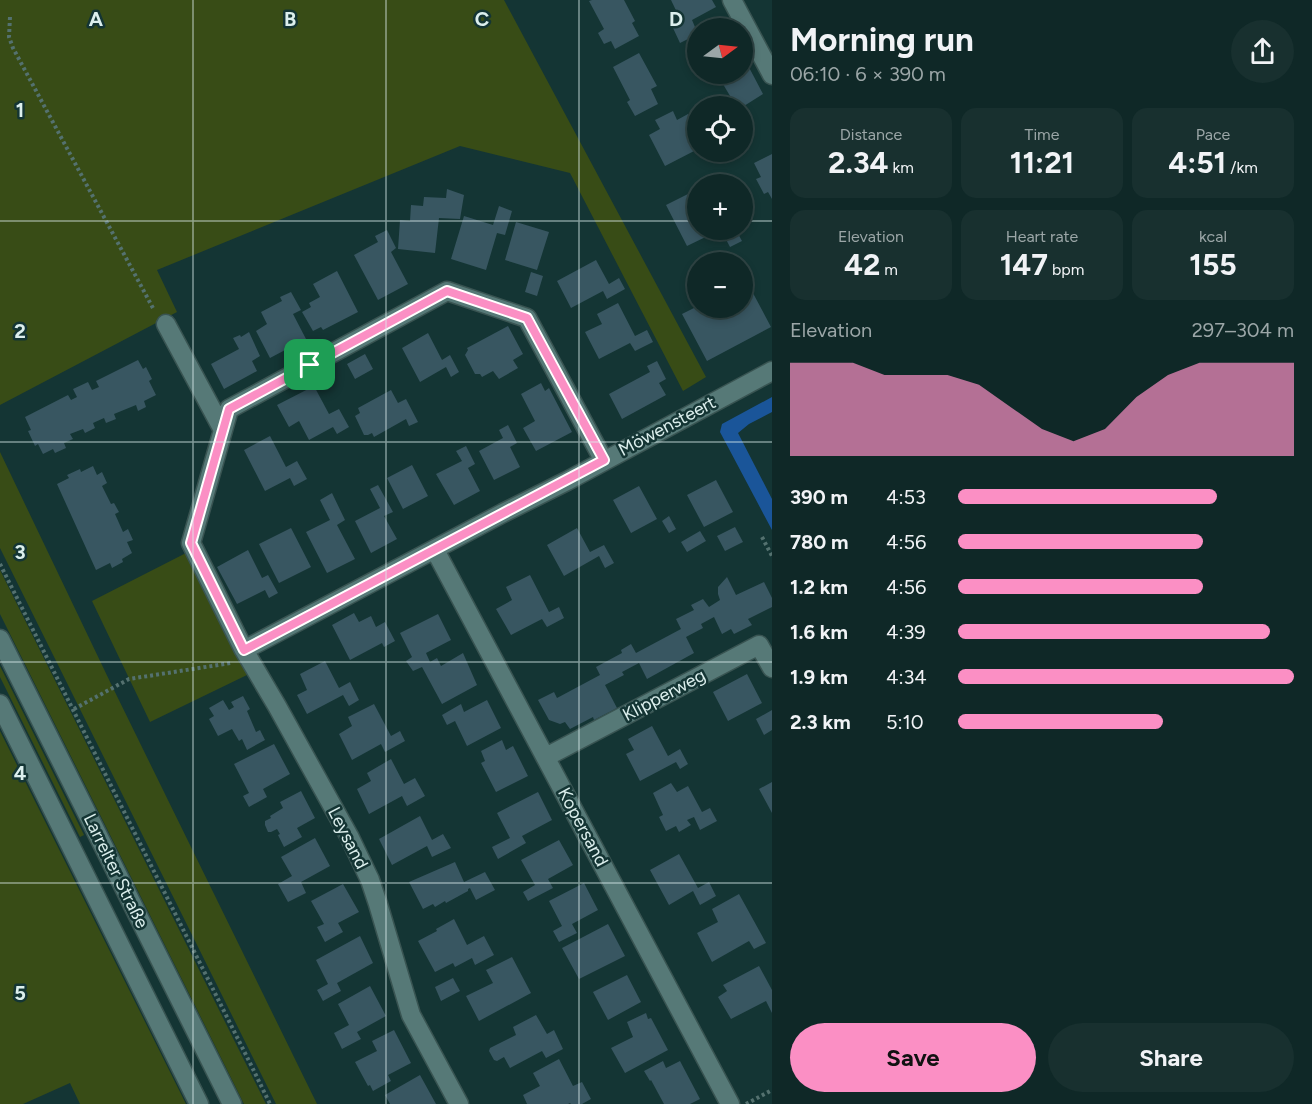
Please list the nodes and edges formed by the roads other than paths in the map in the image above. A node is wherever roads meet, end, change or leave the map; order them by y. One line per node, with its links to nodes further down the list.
1 (732, 0): 2 (street)
2 (772, 75)
3 (166, 324): 5 (street)
4 (772, 371): 6 (street, Möwensteert)
5 (223, 430): 6 (street, Leysand); 9 (street, Leysand)
6 (604, 460): 7 (street, Möwensteert)
7 (435, 550): 9 (street, Möwensteert); 12 (street, Kopersand)
8 (0, 639): 14 (street, Larrelter Straße)
9 (247, 654): 15 (street, Leysand)
10 (772, 668): 12 (street, Klipperweg)
11 (0, 704): 13 (street, Larrelter Straße)
12 (546, 757): 16 (street, Kopersand)
13 (199, 1104)
14 (232, 1104)
15 (459, 1104)
16 (730, 1104)

